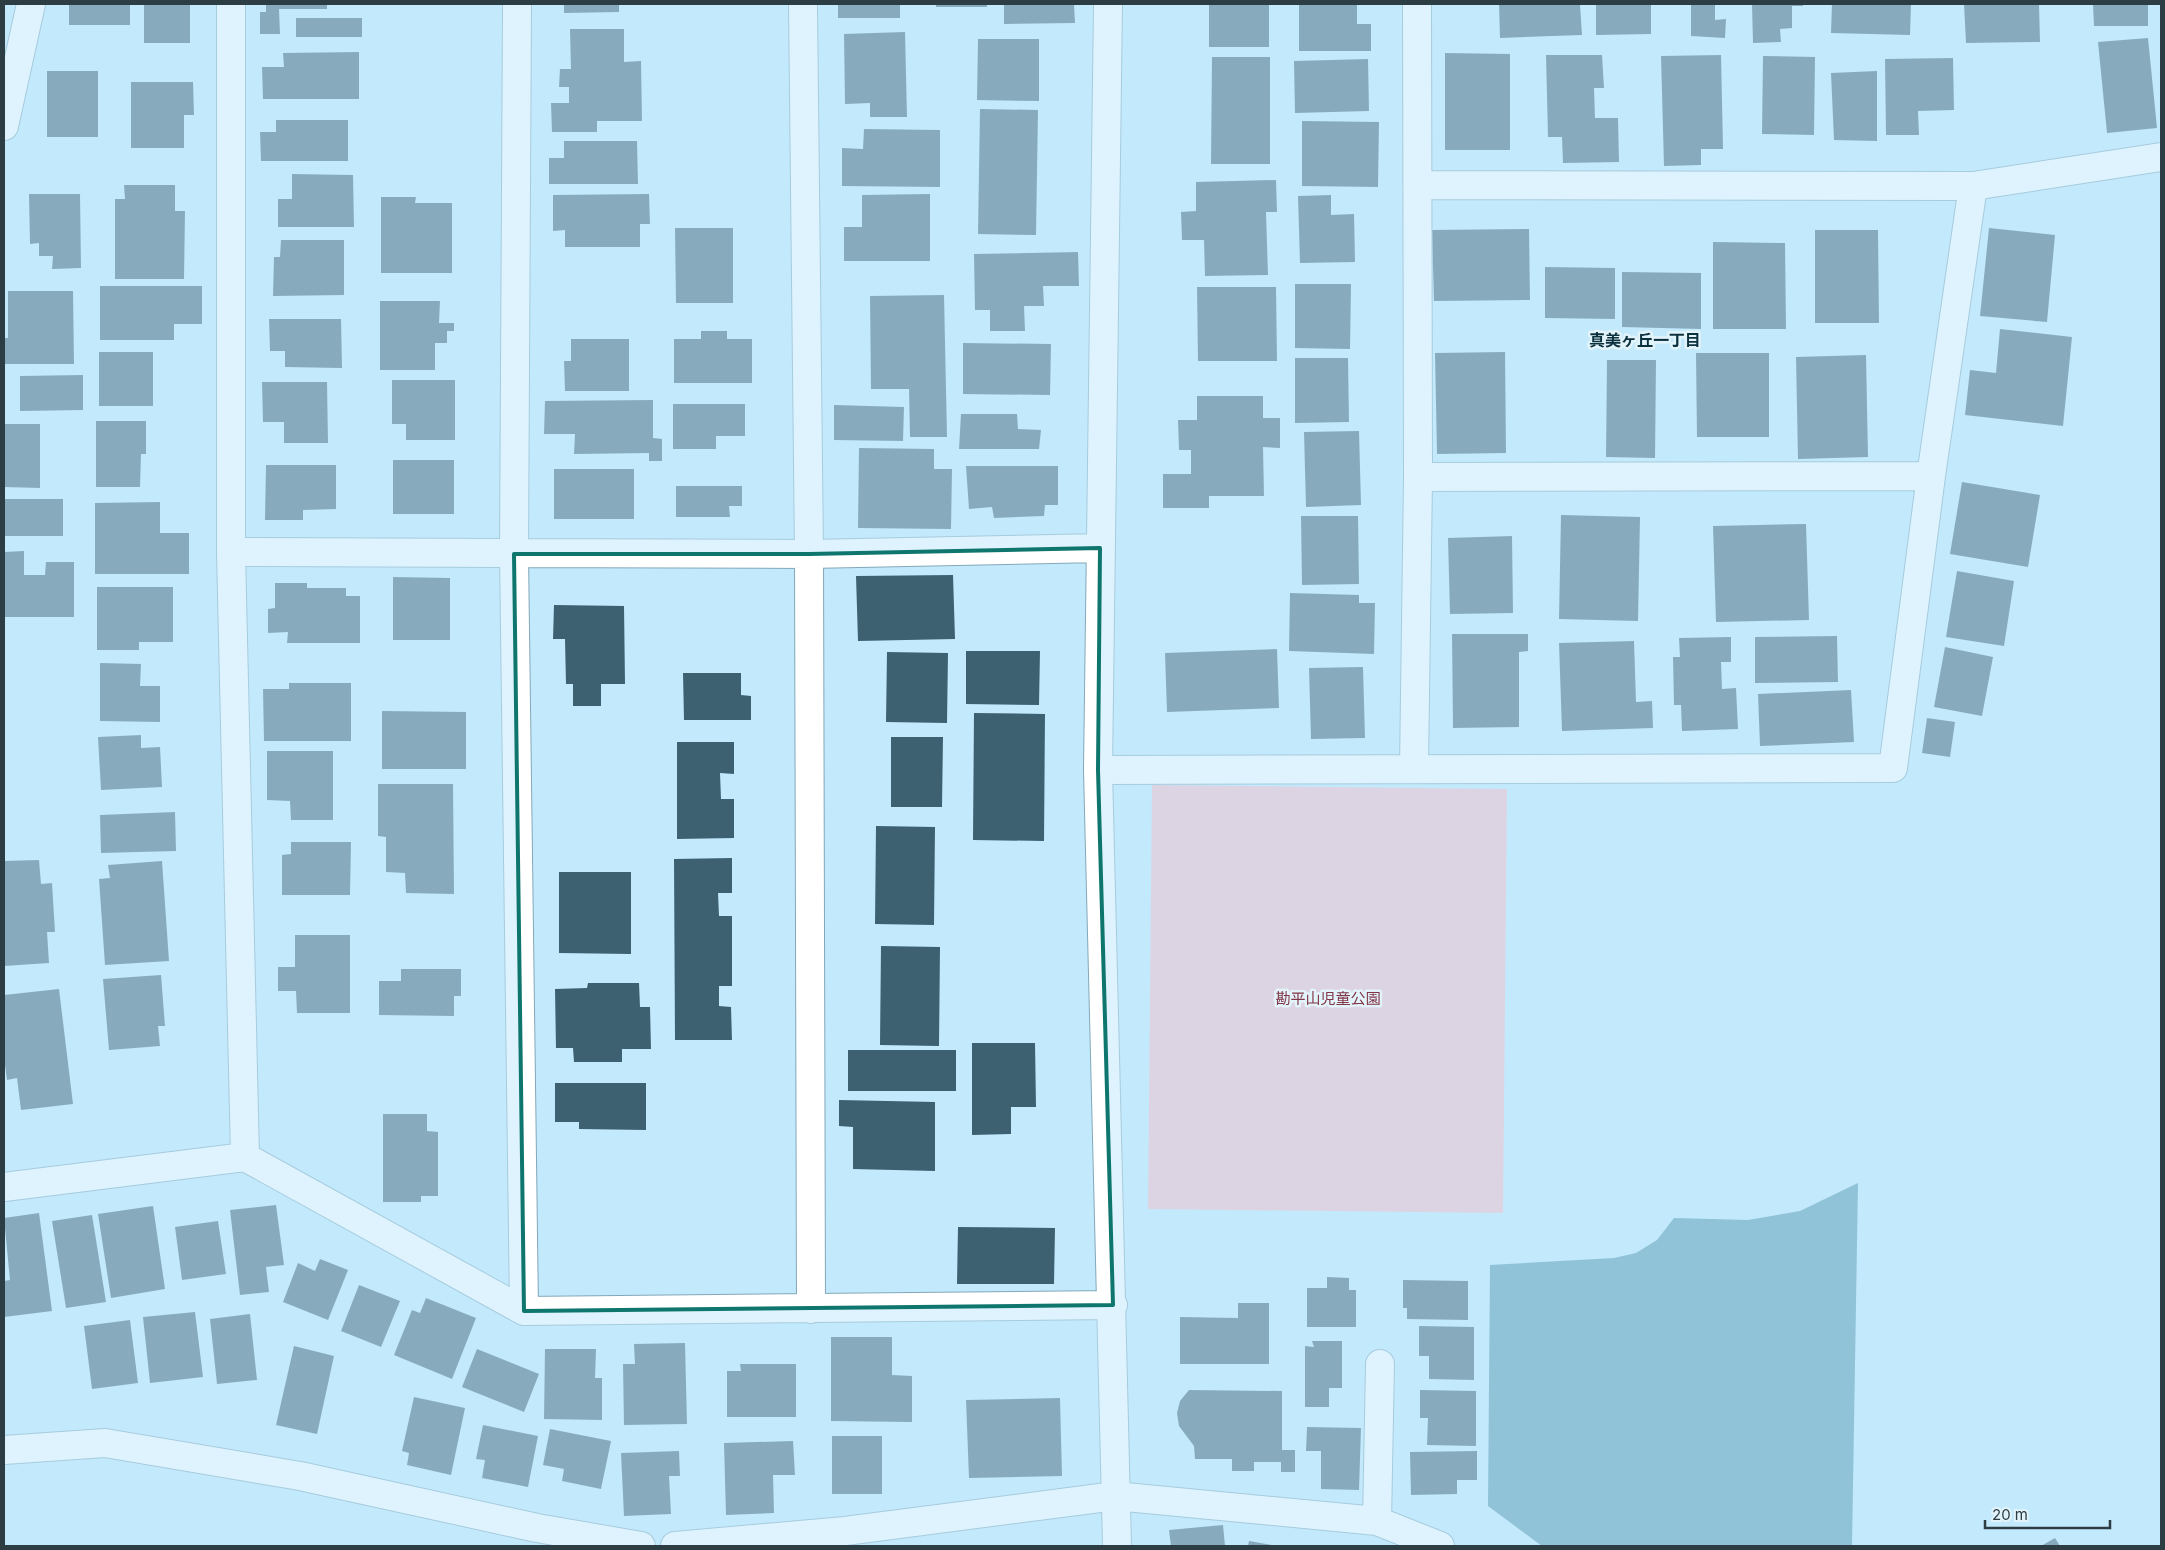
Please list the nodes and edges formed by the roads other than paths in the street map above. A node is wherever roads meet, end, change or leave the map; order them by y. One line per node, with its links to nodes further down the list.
1 (30, 4): 7 (street)
2 (231, 4): 14 (street)
3 (517, 4): 15 (street)
4 (804, 4): 16 (street)
5 (1108, 4): 13 (street)
6 (1417, 4): 9 (street)
7 (4, 126)
8 (2161, 157): 10 (street)
9 (1418, 185): 10 (street); 12 (street)
10 (1973, 186): 11 (street)
11 (1931, 476): 12 (street); 17 (street)
12 (1418, 478): 17 (street)
13 (1100, 548): 16 (street); 18 (street)
14 (232, 552): 15 (street); 19 (street)
15 (514, 554): 16 (street); 23 (street)
16 (808, 554): 22 (street)
17 (1414, 769): 18 (street)
18 (1098, 770): 21 (street)
19 (245, 1157): 20 (street); 23 (street)
20 (4, 1187)
21 (1113, 1305): 22 (street); 26 (street)
22 (810, 1309): 23 (street)
23 (524, 1311)
24 (1380, 1364): 27 (street)
25 (4, 1450): 28 (street)
26 (1115, 1496): 27 (street); 30 (street); 31 (street)
27 (1378, 1521): 32 (street)
28 (538, 1537): 29 (street)
29 (641, 1546)
30 (675, 1546)
31 (1118, 1546)
32 (1440, 1546)

